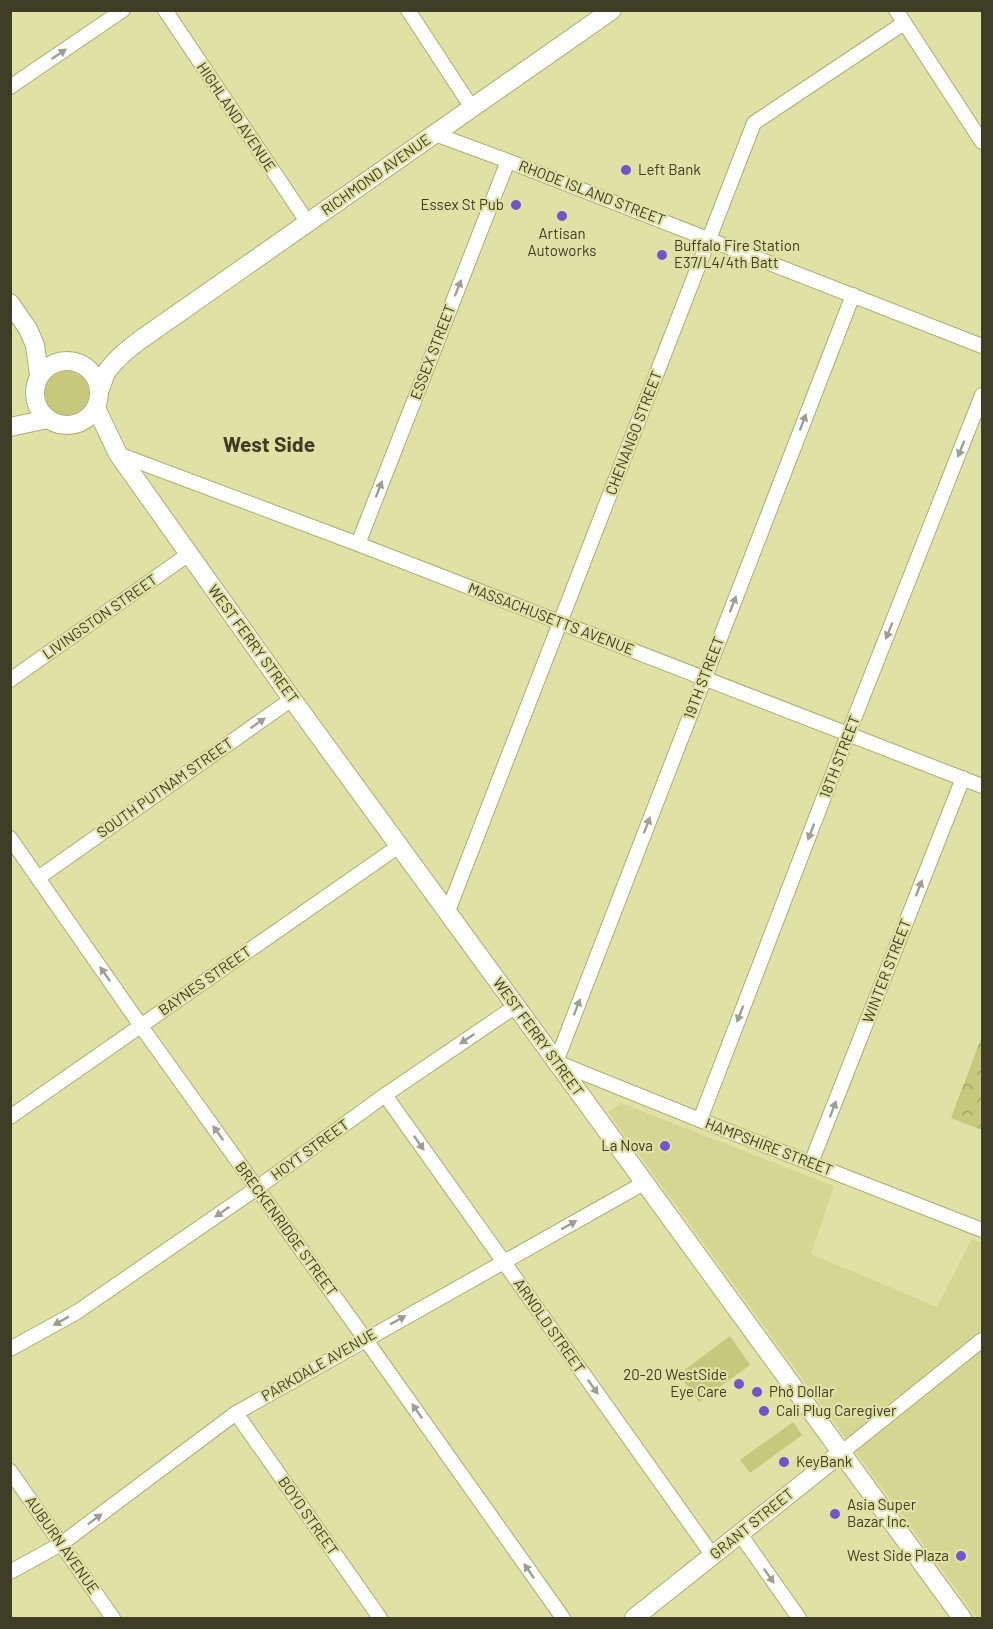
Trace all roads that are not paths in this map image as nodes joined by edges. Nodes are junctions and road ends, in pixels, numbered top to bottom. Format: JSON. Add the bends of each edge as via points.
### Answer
{"nodes":[{"id":1,"x":123,"y":10,"type":"edge"},
{"id":2,"x":165,"y":10,"type":"edge"},
{"id":3,"x":408,"y":10,"type":"edge"},
{"id":4,"x":612,"y":10,"type":"edge"},
{"id":5,"x":896,"y":10,"type":"edge"},
{"id":6,"x":904,"y":23,"type":"junction"},
{"id":7,"x":10,"y":87,"type":"edge"},
{"id":8,"x":472,"y":108,"type":"junction"},
{"id":9,"x":435,"y":134,"type":"junction"},
{"id":10,"x":982,"y":142,"type":"edge"},
{"id":11,"x":508,"y":161,"type":"junction"},
{"id":12,"x":308,"y":223,"type":"junction"},
{"id":13,"x":709,"y":239,"type":"junction"},
{"id":14,"x":853,"y":295,"type":"junction"},
{"id":15,"x":10,"y":303,"type":"edge"},
{"id":16,"x":28,"y":329,"type":"junction"},
{"id":17,"x":140,"y":340,"type":"junction"},
{"id":18,"x":982,"y":346,"type":"edge"},
{"id":19,"x":72,"y":362,"type":"junction"},
{"id":20,"x":39,"y":375,"type":"junction"},
{"id":21,"x":34,"y":395,"type":"junction"},
{"id":22,"x":982,"y":395,"type":"edge"},
{"id":23,"x":98,"y":400,"type":"junction"},
{"id":24,"x":48,"y":419,"type":"junction"},
{"id":25,"x":10,"y":420,"type":"edge"},
{"id":26,"x":70,"y":425,"type":"junction"},
{"id":27,"x":10,"y":427,"type":"edge"},
{"id":28,"x":118,"y":454,"type":"junction"},
{"id":29,"x":358,"y":544,"type":"junction"},
{"id":30,"x":189,"y":554,"type":"junction"},
{"id":31,"x":561,"y":622,"type":"junction"},
{"id":32,"x":704,"y":678,"type":"junction"},
{"id":33,"x":10,"y":680,"type":"edge"},
{"id":34,"x":292,"y":699,"type":"junction"},
{"id":35,"x":849,"y":734,"type":"junction"},
{"id":36,"x":963,"y":778,"type":"junction"},
{"id":37,"x":982,"y":786,"type":"edge"},
{"id":38,"x":10,"y":838,"type":"edge"},
{"id":39,"x":399,"y":846,"type":"junction"},
{"id":40,"x":16,"y":857,"type":"edge"},
{"id":41,"x":38,"y":878,"type":"junction"},
{"id":42,"x":448,"y":911,"type":"junction"},
{"id":43,"x":516,"y":1006,"type":"junction"},
{"id":44,"x":141,"y":1026,"type":"junction"},
{"id":45,"x":556,"y":1062,"type":"junction"},
{"id":46,"x":385,"y":1095,"type":"junction"},
{"id":47,"x":10,"y":1117,"type":"edge"},
{"id":48,"x":700,"y":1120,"type":"junction"},
{"id":49,"x":812,"y":1163,"type":"junction"},
{"id":50,"x":644,"y":1184,"type":"junction"},
{"id":51,"x":257,"y":1188,"type":"junction"},
{"id":52,"x":982,"y":1230,"type":"edge"},
{"id":53,"x":503,"y":1262,"type":"junction"},
{"id":54,"x":365,"y":1339,"type":"junction"},
{"id":55,"x":982,"y":1340,"type":"edge"},
{"id":56,"x":10,"y":1349,"type":"edge"},
{"id":57,"x":236,"y":1413,"type":"junction"},
{"id":58,"x":841,"y":1453,"type":"junction"},
{"id":59,"x":10,"y":1471,"type":"edge"},
{"id":60,"x":740,"y":1534,"type":"junction"},
{"id":61,"x":62,"y":1544,"type":"junction"},
{"id":62,"x":713,"y":1556,"type":"junction"},
{"id":63,"x":10,"y":1572,"type":"edge"},
{"id":64,"x":113,"y":1618,"type":"edge"},
{"id":65,"x":380,"y":1618,"type":"edge"},
{"id":66,"x":563,"y":1618,"type":"edge"},
{"id":67,"x":634,"y":1618,"type":"edge"},
{"id":68,"x":799,"y":1618,"type":"edge"},
{"id":69,"x":962,"y":1618,"type":"edge"}],
"edges":[{"from":7,"to":1,"type":"street","one_way":true},
{"from":2,"to":12,"type":"street","name":"HIGHLAND AVENUE"},
{"from":3,"to":8,"type":"street"},
{"from":4,"to":8,"type":"street","name":"RICHMOND AVENUE"},
{"from":5,"to":6,"type":"street"},
{"from":6,"to":10,"type":"street"},
{"from":6,"to":13,"type":"street","name":"CHENANGO STREET","via":[[754,123]]},
{"from":8,"to":9,"type":"street","name":"RICHMOND AVENUE"},
{"from":9,"to":11,"type":"street","name":"RHODE ISLAND STREET"},
{"from":9,"to":12,"type":"street","name":"RICHMOND AVENUE"},
{"from":11,"to":13,"type":"street","name":"RHODE ISLAND STREET"},
{"from":29,"to":11,"type":"street","name":"ESSEX STREET","one_way":true},
{"from":12,"to":17,"type":"street","name":"RICHMOND AVENUE"},
{"from":13,"to":14,"type":"street","name":"RHODE ISLAND STREET"},
{"from":13,"to":31,"type":"street","name":"CHENANGO STREET"},
{"from":14,"to":18,"type":"street","name":"RHODE ISLAND STREET"},
{"from":32,"to":14,"type":"street","name":"19TH STREET","one_way":true},
{"from":15,"to":16,"type":"street"},
{"from":16,"to":19,"type":"street"},
{"from":16,"to":20,"type":"street"},
{"from":17,"to":19,"type":"street","name":"RICHMOND AVENUE","via":[[102,358]]},
{"from":17,"to":23,"type":"street","name":"RICHMOND AVENUE","via":[[110,367]]},
{"from":19,"to":20,"type":"street","via":[[51,364]]},
{"from":19,"to":23,"type":"street","via":[[95,376]]},
{"from":20,"to":21,"type":"street"},
{"from":21,"to":24,"type":"street","via":[[38,409]]},
{"from":21,"to":25,"type":"street"},
{"from":22,"to":35,"type":"street","name":"18TH STREET","one_way":true},
{"from":23,"to":26,"type":"street","via":[[91,415]]},
{"from":23,"to":28,"type":"street","name":"WEST FERRY STREET"},
{"from":24,"to":26,"type":"street"},
{"from":24,"to":27,"type":"street"},
{"from":26,"to":28,"type":"street","name":"WEST FERRY STREET","via":[[104,440]]},
{"from":28,"to":29,"type":"street","name":"MASSACHUSETTS AVENUE"},
{"from":28,"to":30,"type":"street","name":"WEST FERRY STREET"},
{"from":29,"to":31,"type":"street","name":"MASSACHUSETTS AVENUE"},
{"from":30,"to":33,"type":"street","name":"LIVINGSTON STREET"},
{"from":30,"to":34,"type":"street","name":"WEST FERRY STREET"},
{"from":31,"to":32,"type":"street","name":"MASSACHUSETTS AVENUE"},
{"from":31,"to":42,"type":"street","name":"CHENANGO STREET"},
{"from":32,"to":35,"type":"street","name":"MASSACHUSETTS AVENUE"},
{"from":45,"to":32,"type":"street","name":"19TH STREET","one_way":true},
{"from":34,"to":39,"type":"street","name":"WEST FERRY STREET"},
{"from":41,"to":34,"type":"street","name":"SOUTH PUTNAM STREET","one_way":true},
{"from":35,"to":36,"type":"street","name":"MASSACHUSETTS AVENUE"},
{"from":35,"to":48,"type":"street","name":"18TH STREET","one_way":true},
{"from":36,"to":37,"type":"street","name":"MASSACHUSETTS AVENUE"},
{"from":49,"to":36,"type":"street","name":"WINTER STREET","one_way":true},
{"from":38,"to":40,"type":"street","name":"BRECKENRIDGE STREET"},
{"from":39,"to":42,"type":"street","name":"WEST FERRY STREET"},
{"from":39,"to":44,"type":"street","name":"BAYNES STREET"},
{"from":40,"to":41,"type":"street","name":"BRECKENRIDGE STREET"},
{"from":44,"to":41,"type":"street","name":"BRECKENRIDGE STREET","one_way":true},
{"from":42,"to":43,"type":"street","name":"WEST FERRY STREET"},
{"from":43,"to":45,"type":"street","name":"WEST FERRY STREET"},
{"from":43,"to":46,"type":"street","name":"HOYT STREET","one_way":true},
{"from":44,"to":47,"type":"street","name":"BAYNES STREET"},
{"from":51,"to":44,"type":"street","name":"BRECKENRIDGE STREET","one_way":true},
{"from":45,"to":48,"type":"street","name":"HAMPSHIRE STREET"},
{"from":45,"to":50,"type":"street","name":"WEST FERRY STREET"},
{"from":46,"to":51,"type":"street","name":"HOYT STREET"},
{"from":46,"to":53,"type":"street","name":"ARNOLD STREET","one_way":true},
{"from":48,"to":49,"type":"street","name":"HAMPSHIRE STREET"},
{"from":49,"to":52,"type":"street","name":"HAMPSHIRE STREET"},
{"from":53,"to":50,"type":"street","name":"PARKDALE AVENUE","one_way":true},
{"from":50,"to":58,"type":"street","name":"WEST FERRY STREET"},
{"from":51,"to":54,"type":"street","name":"BRECKENRIDGE STREET"},
{"from":51,"to":56,"type":"street","name":"HOYT STREET","one_way":true,"via":[[77,1312]]},
{"from":54,"to":53,"type":"street","name":"PARKDALE AVENUE","one_way":true},
{"from":53,"to":62,"type":"street","name":"ARNOLD STREET","one_way":true},
{"from":54,"to":57,"type":"street","name":"PARKDALE AVENUE"},
{"from":66,"to":54,"type":"street","name":"BRECKENRIDGE STREET","one_way":true},
{"from":55,"to":58,"type":"street","name":"GRANT STREET"},
{"from":61,"to":57,"type":"street","name":"PARKDALE AVENUE","one_way":true},
{"from":57,"to":65,"type":"street","name":"BOYD STREET"},
{"from":58,"to":60,"type":"street","name":"GRANT STREET"},
{"from":58,"to":69,"type":"street","name":"WEST FERRY STREET"},
{"from":59,"to":61,"type":"street","name":"AUBURN AVENUE"},
{"from":60,"to":62,"type":"street","name":"GRANT STREET"},
{"from":60,"to":68,"type":"street","one_way":true},
{"from":61,"to":63,"type":"street","name":"PARKDALE AVENUE"},
{"from":61,"to":64,"type":"street","name":"AUBURN AVENUE"},
{"from":62,"to":67,"type":"street","name":"GRANT STREET"}]}
